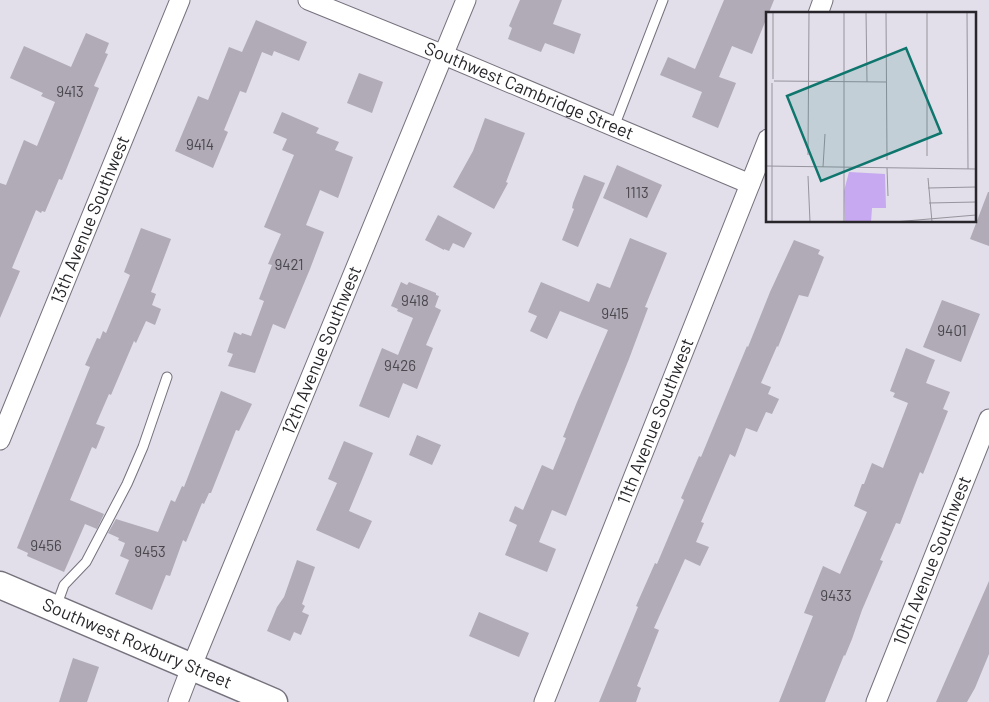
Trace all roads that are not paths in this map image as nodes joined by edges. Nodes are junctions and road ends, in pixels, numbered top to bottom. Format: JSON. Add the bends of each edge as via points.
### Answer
{"nodes":[{"id":1,"x":180,"y":0,"type":"edge"},
{"id":2,"x":308,"y":0,"type":"edge"},
{"id":3,"x":466,"y":0,"type":"edge"},
{"id":4,"x":663,"y":0,"type":"edge"},
{"id":5,"x":823,"y":0,"type":"edge"},
{"id":6,"x":819,"y":12,"type":"edge"},
{"id":7,"x":444,"y":55,"type":"junction"},
{"id":8,"x":614,"y":127,"type":"junction"},
{"id":9,"x":766,"y":144,"type":"edge"},
{"id":10,"x":750,"y":184,"type":"junction"},
{"id":11,"x":167,"y":377,"type":"dead end"},
{"id":12,"x":989,"y":420,"type":"edge"},
{"id":13,"x":0,"y":440,"type":"edge"},
{"id":14,"x":0,"y":585,"type":"edge"},
{"id":15,"x":55,"y":609,"type":"junction"},
{"id":16,"x":191,"y":668,"type":"junction"},
{"id":17,"x":178,"y":702,"type":"edge"},
{"id":18,"x":274,"y":702,"type":"edge"},
{"id":19,"x":544,"y":702,"type":"edge"},
{"id":20,"x":876,"y":702,"type":"edge"}],
"edges":[{"from":1,"to":13,"type":"street","name":"13th Avenue Southwest"},
{"from":2,"to":7,"type":"street","name":"Southwest Cambridge Street"},
{"from":3,"to":7,"type":"street","name":"12th Avenue Southwest"},
{"from":4,"to":8,"type":"lane"},
{"from":5,"to":6,"type":"street"},
{"from":7,"to":8,"type":"street","name":"Southwest Cambridge Street"},
{"from":7,"to":16,"type":"street","name":"12th Avenue Southwest"},
{"from":8,"to":10,"type":"street","name":"Southwest Cambridge Street"},
{"from":9,"to":10,"type":"street","name":"11th Avenue Southwest"},
{"from":10,"to":19,"type":"street","name":"11th Avenue Southwest"},
{"from":11,"to":15,"type":"lane","via":[[127,484],[86,562],[64,585]]},
{"from":12,"to":20,"type":"street","name":"10th Avenue Southwest"},
{"from":14,"to":15,"type":"main road","name":"Southwest Roxbury Street"},
{"from":15,"to":16,"type":"main road","name":"Southwest Roxbury Street"},
{"from":16,"to":17,"type":"street","name":"12th Avenue Southwest"},
{"from":16,"to":18,"type":"main road","name":"Southwest Roxbury Street"}]}
